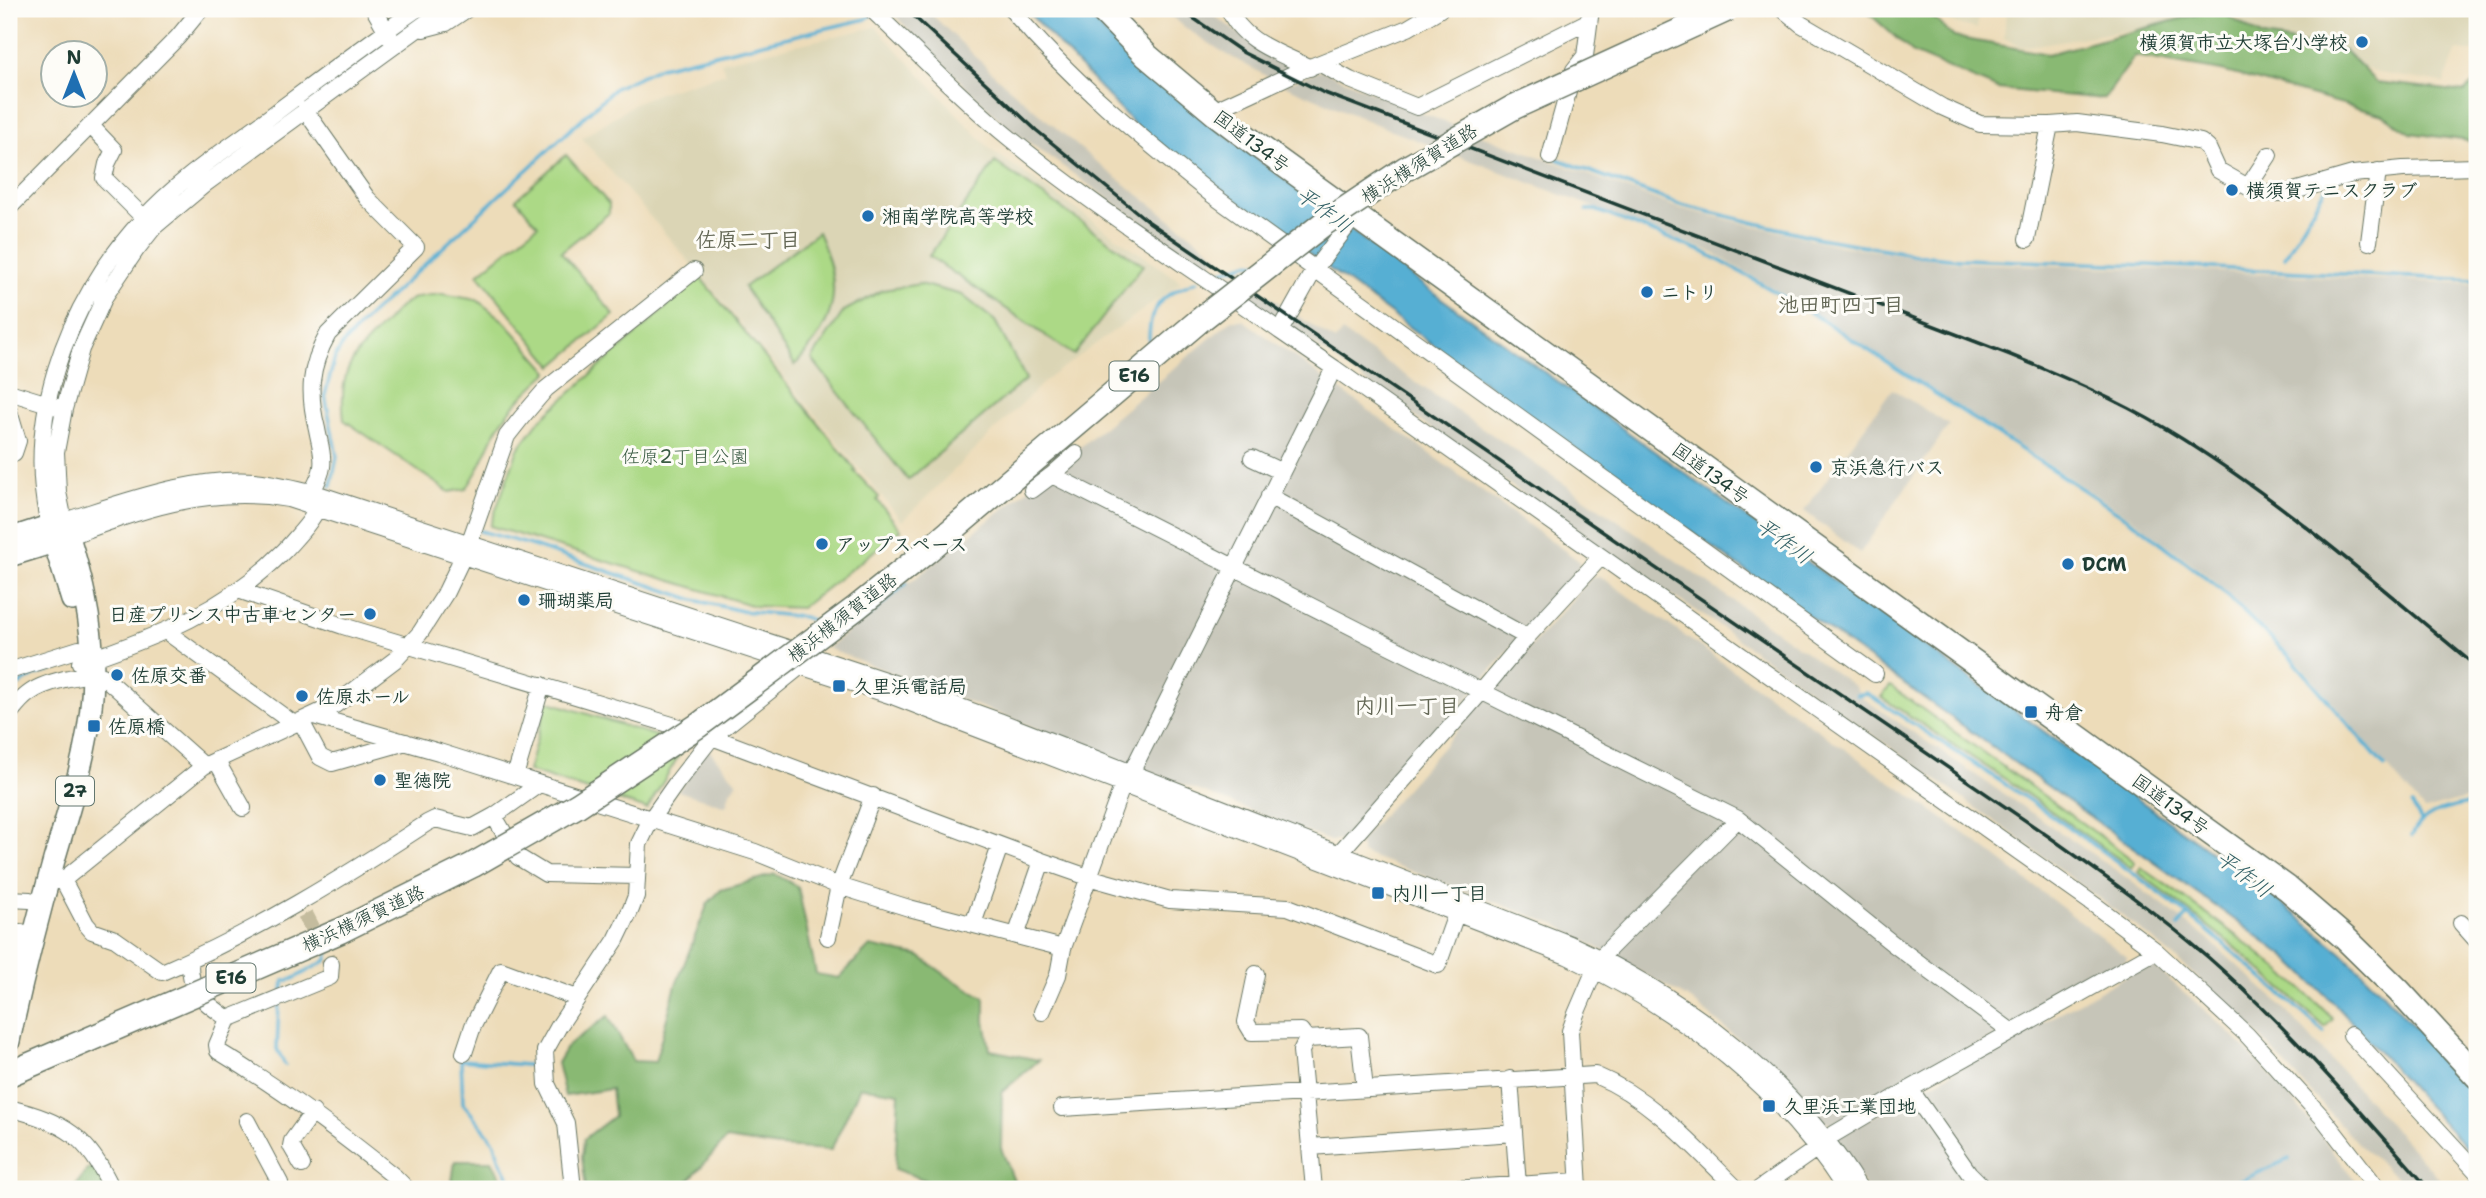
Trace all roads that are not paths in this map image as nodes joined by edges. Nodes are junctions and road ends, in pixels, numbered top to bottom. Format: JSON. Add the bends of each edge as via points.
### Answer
{"nodes":[{"id":1,"x":201,"y":9,"type":"edge"},
{"id":2,"x":374,"y":9,"type":"edge"},
{"id":3,"x":445,"y":9,"type":"edge"},
{"id":4,"x":467,"y":9,"type":"edge"},
{"id":5,"x":871,"y":9,"type":"edge"},
{"id":6,"x":1011,"y":9,"type":"edge"},
{"id":7,"x":1101,"y":9,"type":"edge"},
{"id":8,"x":1117,"y":9,"type":"edge"},
{"id":9,"x":1229,"y":9,"type":"edge"},
{"id":10,"x":1440,"y":9,"type":"edge"},
{"id":11,"x":1710,"y":9,"type":"edge"},
{"id":12,"x":1728,"y":9,"type":"edge"},
{"id":13,"x":1783,"y":9,"type":"edge"},
{"id":14,"x":415,"y":10,"type":"edge"},
{"id":15,"x":1590,"y":15,"type":"edge"},
{"id":16,"x":410,"y":33,"type":"junction"},
{"id":17,"x":390,"y":38,"type":"junction"},
{"id":18,"x":1315,"y":66,"type":"junction"},
{"id":19,"x":304,"y":110,"type":"junction"},
{"id":20,"x":1220,"y":110,"type":"junction"},
{"id":21,"x":2050,"y":125,"type":"junction"},
{"id":22,"x":91,"y":126,"type":"junction"},
{"id":23,"x":2269,"y":155,"type":"dead end"},
{"id":24,"x":1550,"y":157,"type":"dead end"},
{"id":25,"x":2477,"y":167,"type":"edge"},
{"id":26,"x":2378,"y":171,"type":"junction"},
{"id":27,"x":2248,"y":187,"type":"junction"},
{"id":28,"x":9,"y":208,"type":"edge"},
{"id":29,"x":1355,"y":215,"type":"junction"},
{"id":30,"x":144,"y":218,"type":"junction"},
{"id":31,"x":2027,"y":240,"type":"dead end"},
{"id":32,"x":2369,"y":242,"type":"dead end"},
{"id":33,"x":1317,"y":267,"type":"junction"},
{"id":34,"x":694,"y":271,"type":"dead end"},
{"id":35,"x":1280,"y":331,"type":"junction"},
{"id":36,"x":1334,"y":368,"type":"junction"},
{"id":37,"x":9,"y":392,"type":"edge"},
{"id":38,"x":56,"y":407,"type":"junction"},
{"id":39,"x":9,"y":411,"type":"edge"},
{"id":40,"x":1076,"y":454,"type":"dead end"},
{"id":41,"x":9,"y":455,"type":"edge"},
{"id":42,"x":1252,"y":458,"type":"dead end"},
{"id":43,"x":1282,"y":472,"type":"junction"},
{"id":44,"x":1052,"y":475,"type":"junction"},
{"id":45,"x":1032,"y":490,"type":"dead end"},
{"id":46,"x":1269,"y":496,"type":"junction"},
{"id":47,"x":318,"y":499,"type":"junction"},
{"id":48,"x":59,"y":532,"type":"junction"},
{"id":49,"x":9,"y":539,"type":"edge"},
{"id":50,"x":466,"y":549,"type":"junction"},
{"id":51,"x":9,"y":556,"type":"edge"},
{"id":52,"x":1600,"y":558,"type":"junction"},
{"id":53,"x":1234,"y":567,"type":"junction"},
{"id":54,"x":238,"y":590,"type":"junction"},
{"id":55,"x":167,"y":632,"type":"junction"},
{"id":56,"x":1527,"y":637,"type":"junction"},
{"id":57,"x":410,"y":644,"type":"junction"},
{"id":58,"x":805,"y":659,"type":"junction"},
{"id":59,"x":85,"y":664,"type":"junction"},
{"id":60,"x":10,"y":672,"type":"edge"},
{"id":61,"x":1875,"y":674,"type":"dead end"},
{"id":62,"x":542,"y":685,"type":"junction"},
{"id":63,"x":1482,"y":691,"type":"junction"},
{"id":64,"x":9,"y":714,"type":"edge"},
{"id":65,"x":303,"y":720,"type":"junction"},
{"id":66,"x":712,"y":737,"type":"junction"},
{"id":67,"x":406,"y":742,"type":"junction"},
{"id":68,"x":210,"y":763,"type":"junction"},
{"id":69,"x":515,"y":776,"type":"junction"},
{"id":70,"x":1127,"y":779,"type":"junction"},
{"id":71,"x":538,"y":785,"type":"junction"},
{"id":72,"x":873,"y":796,"type":"junction"},
{"id":73,"x":243,"y":808,"type":"dead end"},
{"id":74,"x":494,"y":816,"type":"junction"},
{"id":75,"x":651,"y":819,"type":"junction"},
{"id":76,"x":1738,"y":819,"type":"junction"},
{"id":77,"x":1000,"y":846,"type":"junction"},
{"id":78,"x":1335,"y":859,"type":"junction"},
{"id":79,"x":1042,"y":861,"type":"junction"},
{"id":80,"x":637,"y":876,"type":"junction"},
{"id":81,"x":1088,"y":877,"type":"junction"},
{"id":82,"x":55,"y":881,"type":"junction"},
{"id":83,"x":839,"y":886,"type":"junction"},
{"id":84,"x":9,"y":898,"type":"edge"},
{"id":85,"x":30,"y":900,"type":"junction"},
{"id":86,"x":1458,"y":907,"type":"junction"},
{"id":87,"x":2461,"y":923,"type":"dead end"},
{"id":88,"x":973,"y":924,"type":"junction"},
{"id":89,"x":1016,"y":936,"type":"junction"},
{"id":90,"x":828,"y":937,"type":"dead end"},
{"id":91,"x":2477,"y":940,"type":"edge"},
{"id":92,"x":1063,"y":948,"type":"junction"},
{"id":93,"x":2156,"y":951,"type":"junction"},
{"id":94,"x":190,"y":960,"type":"junction"},
{"id":95,"x":331,"y":964,"type":"dead end"},
{"id":96,"x":1598,"y":964,"type":"junction"},
{"id":97,"x":9,"y":969,"type":"edge"},
{"id":98,"x":1256,"y":974,"type":"dead end"},
{"id":99,"x":577,"y":998,"type":"junction"},
{"id":100,"x":1042,"y":1012,"type":"dead end"},
{"id":101,"x":228,"y":1019,"type":"junction"},
{"id":102,"x":2012,"y":1032,"type":"junction"},
{"id":103,"x":2351,"y":1035,"type":"dead end"},
{"id":104,"x":1307,"y":1039,"type":"junction"},
{"id":105,"x":9,"y":1041,"type":"edge"},
{"id":106,"x":464,"y":1052,"type":"dead end"},
{"id":107,"x":2477,"y":1055,"type":"edge"},
{"id":108,"x":9,"y":1068,"type":"edge"},
{"id":109,"x":9,"y":1074,"type":"edge"},
{"id":110,"x":1571,"y":1075,"type":"junction"},
{"id":111,"x":2477,"y":1076,"type":"edge"},
{"id":112,"x":1510,"y":1079,"type":"junction"},
{"id":113,"x":1365,"y":1089,"type":"junction"},
{"id":114,"x":1910,"y":1089,"type":"junction"},
{"id":115,"x":1305,"y":1093,"type":"junction"},
{"id":116,"x":9,"y":1108,"type":"edge"},
{"id":117,"x":1062,"y":1108,"type":"dead end"},
{"id":118,"x":313,"y":1112,"type":"junction"},
{"id":119,"x":247,"y":1121,"type":"dead end"},
{"id":120,"x":1514,"y":1133,"type":"junction"},
{"id":121,"x":1820,"y":1144,"type":"junction"},
{"id":122,"x":1310,"y":1147,"type":"junction"},
{"id":123,"x":302,"y":1165,"type":"dead end"},
{"id":124,"x":2477,"y":1172,"type":"edge"},
{"id":125,"x":1518,"y":1185,"type":"junction"},
{"id":126,"x":1578,"y":1185,"type":"edge"},
{"id":127,"x":1488,"y":1188,"type":"edge"},
{"id":128,"x":112,"y":1189,"type":"edge"},
{"id":129,"x":277,"y":1189,"type":"edge"},
{"id":130,"x":407,"y":1189,"type":"edge"},
{"id":131,"x":573,"y":1189,"type":"edge"},
{"id":132,"x":1314,"y":1189,"type":"edge"},
{"id":133,"x":1453,"y":1189,"type":"edge"},
{"id":134,"x":1737,"y":1189,"type":"edge"},
{"id":135,"x":1759,"y":1189,"type":"edge"},
{"id":136,"x":1845,"y":1189,"type":"edge"},
{"id":137,"x":1860,"y":1189,"type":"edge"},
{"id":138,"x":1984,"y":1189,"type":"edge"},
{"id":139,"x":2378,"y":1189,"type":"edge"}],
"edges":[{"from":1,"to":22,"type":"street"},
{"from":2,"to":17,"type":"street"},
{"from":3,"to":16,"type":"street"},
{"from":4,"to":16,"type":"street","via":[[446,23]]},
{"from":5,"to":35,"type":"street","via":[[1014,141]]},
{"from":6,"to":33,"type":"street","via":[[1114,115],[1211,194]]},
{"from":7,"to":20,"type":"highway","name":"国道134号","via":[[1146,56]]},
{"from":8,"to":20,"type":"highway","name":"国道134号"},
{"from":9,"to":18,"type":"street","via":[[1251,39]]},
{"from":10,"to":18,"type":"street"},
{"from":11,"to":108,"type":"highway","name":"横浜横須賀道路","number":"E16","bridge":true,"via":[[1495,109],[1335,206],[1245,273],[849,604],[732,692],[575,799],[387,902]]},
{"from":12,"to":109,"type":"highway","name":"横浜横須賀道路","number":"E16","bridge":true,"via":[[1514,107],[1405,169],[1323,223],[856,608],[699,725],[578,805],[473,866],[340,930]]},
{"from":13,"to":21,"type":"street","via":[[1942,107],[1980,124]]},
{"from":14,"to":17,"type":"street"},
{"from":15,"to":18,"type":"street","via":[[1417,107]]},
{"from":15,"to":24,"type":"street","via":[[1585,56],[1574,70]]},
{"from":16,"to":17,"type":"street"},
{"from":17,"to":19,"type":"street"},
{"from":17,"to":30,"type":"street","via":[[196,171]]},
{"from":18,"to":20,"type":"street"},
{"from":19,"to":38,"type":"street","via":[[155,226],[104,296]]},
{"from":19,"to":47,"type":"street","via":[[367,198],[416,247],[328,334],[321,348],[313,372],[311,404],[322,455]]},
{"from":20,"to":29,"type":"highway","name":"国道134号"},
{"from":21,"to":27,"type":"street","via":[[2077,123],[2201,142],[2218,170]]},
{"from":21,"to":31,"type":"street"},
{"from":22,"to":28,"type":"street"},
{"from":22,"to":30,"type":"street","via":[[114,150],[104,178]]},
{"from":23,"to":27,"type":"street"},
{"from":25,"to":26,"type":"street"},
{"from":26,"to":27,"type":"street","via":[[2287,193]]},
{"from":26,"to":32,"type":"street"},
{"from":29,"to":33,"type":"street"},
{"from":29,"to":107,"type":"highway","name":"国道134号","via":[[2295,879],[2356,930]]},
{"from":29,"to":111,"type":"highway","name":"国道134号","via":[[2287,888],[2399,990]]},
{"from":30,"to":38,"type":"street","via":[[91,290],[65,343],[53,379]]},
{"from":33,"to":35,"type":"street"},
{"from":33,"to":61,"type":"street"},
{"from":34,"to":50,"type":"street","via":[[546,389],[522,417],[507,436]]},
{"from":35,"to":36,"type":"street"},
{"from":36,"to":43,"type":"street"},
{"from":36,"to":52,"type":"street"},
{"from":37,"to":38,"type":"street"},
{"from":38,"to":48,"type":"street","via":[[40,457],[44,499]]},
{"from":39,"to":41,"type":"street","via":[[18,441]]},
{"from":40,"to":44,"type":"street"},
{"from":42,"to":43,"type":"street"},
{"from":43,"to":46,"type":"street"},
{"from":44,"to":45,"type":"street"},
{"from":44,"to":53,"type":"street"},
{"from":46,"to":53,"type":"street"},
{"from":46,"to":56,"type":"street"},
{"from":47,"to":48,"type":"street","via":[[226,494],[183,500]]},
{"from":47,"to":50,"type":"street"},
{"from":47,"to":54,"type":"street","via":[[314,518]]},
{"from":48,"to":49,"type":"main road"},
{"from":48,"to":51,"type":"main road"},
{"from":48,"to":59,"type":"main road","number":"27","via":[[88,610]]},
{"from":50,"to":57,"type":"street","via":[[445,593]]},
{"from":50,"to":58,"type":"street"},
{"from":52,"to":56,"type":"street"},
{"from":52,"to":93,"type":"street"},
{"from":53,"to":63,"type":"street"},
{"from":53,"to":70,"type":"street"},
{"from":54,"to":55,"type":"street"},
{"from":54,"to":57,"type":"street"},
{"from":55,"to":59,"type":"street"},
{"from":55,"to":65,"type":"street"},
{"from":56,"to":63,"type":"street"},
{"from":57,"to":62,"type":"street"},
{"from":57,"to":65,"type":"street","via":[[357,690]]},
{"from":58,"to":66,"type":"street"},
{"from":58,"to":70,"type":"street","via":[[999,721]]},
{"from":59,"to":60,"type":"street"},
{"from":59,"to":64,"type":"street","via":[[29,692]]},
{"from":59,"to":68,"type":"street"},
{"from":59,"to":82,"type":"main road","number":"27","via":[[92,709]]},
{"from":59,"to":85,"type":"main road","number":"27","via":[[71,760]]},
{"from":62,"to":66,"type":"street"},
{"from":62,"to":69,"type":"street"},
{"from":63,"to":76,"type":"street"},
{"from":63,"to":78,"type":"street"},
{"from":65,"to":67,"type":"street"},
{"from":65,"to":67,"type":"street","via":[[320,757],[332,763]]},
{"from":65,"to":68,"type":"street"},
{"from":66,"to":72,"type":"street"},
{"from":66,"to":75,"type":"street"},
{"from":67,"to":69,"type":"street"},
{"from":68,"to":73,"type":"street"},
{"from":68,"to":82,"type":"street"},
{"from":69,"to":71,"type":"street"},
{"from":70,"to":78,"type":"street"},
{"from":70,"to":81,"type":"street"},
{"from":71,"to":74,"type":"street"},
{"from":71,"to":75,"type":"street"},
{"from":72,"to":77,"type":"street"},
{"from":72,"to":83,"type":"street"},
{"from":74,"to":80,"type":"street","via":[[518,857],[546,874]]},
{"from":74,"to":94,"type":"street","via":[[472,828],[435,819],[301,909]]},
{"from":75,"to":80,"type":"street","via":[[639,844]]},
{"from":75,"to":83,"type":"street","via":[[755,852]]},
{"from":76,"to":96,"type":"street"},
{"from":76,"to":102,"type":"street"},
{"from":77,"to":79,"type":"street"},
{"from":77,"to":88,"type":"street"},
{"from":78,"to":86,"type":"street"},
{"from":79,"to":81,"type":"street"},
{"from":79,"to":89,"type":"street"},
{"from":80,"to":99,"type":"street","via":[[636,896],[621,930]]},
{"from":81,"to":86,"type":"street","via":[[1170,900],[1288,907],[1438,965]]},
{"from":81,"to":92,"type":"street"},
{"from":82,"to":94,"type":"street","via":[[92,931],[114,939],[162,972]]},
{"from":82,"to":105,"type":"main road","number":"27","via":[[22,979]]},
{"from":83,"to":88,"type":"street"},
{"from":83,"to":90,"type":"street"},
{"from":84,"to":85,"type":"street"},
{"from":85,"to":97,"type":"main road","number":"27"},
{"from":86,"to":96,"type":"street"},
{"from":87,"to":91,"type":"street"},
{"from":88,"to":89,"type":"street"},
{"from":89,"to":92,"type":"street"},
{"from":92,"to":100,"type":"street","via":[[1058,975]]},
{"from":93,"to":102,"type":"street"},
{"from":93,"to":139,"type":"street","via":[[2276,1065]]},
{"from":94,"to":101,"type":"street","via":[[189,978],[201,998]]},
{"from":95,"to":101,"type":"street","via":[[330,977]]},
{"from":96,"to":110,"type":"street","via":[[1570,1031]]},
{"from":96,"to":121,"type":"street","via":[[1661,992],[1725,1038],[1779,1087]]},
{"from":98,"to":104,"type":"street","via":[[1246,1022],[1252,1032],[1301,1031]]},
{"from":99,"to":106,"type":"street","via":[[501,970]]},
{"from":99,"to":131,"type":"street","via":[[545,1051],[547,1084],[566,1123]]},
{"from":101,"to":118,"type":"street","via":[[218,1051]]},
{"from":102,"to":114,"type":"street"},
{"from":103,"to":124,"type":"street"},
{"from":104,"to":113,"type":"street","via":[[1359,1036]]},
{"from":104,"to":115,"type":"street","via":[[1301,1051]]},
{"from":110,"to":112,"type":"street"},
{"from":110,"to":126,"type":"street"},
{"from":110,"to":134,"type":"street","via":[[1595,1075],[1653,1108]]},
{"from":112,"to":113,"type":"street"},
{"from":112,"to":120,"type":"street"},
{"from":113,"to":115,"type":"street"},
{"from":114,"to":121,"type":"street"},
{"from":114,"to":138,"type":"street"},
{"from":115,"to":117,"type":"street"},
{"from":115,"to":122,"type":"street"},
{"from":116,"to":128,"type":"street","via":[[37,1115],[82,1140],[99,1161]]},
{"from":118,"to":123,"type":"street","via":[[292,1141]]},
{"from":118,"to":130,"type":"street"},
{"from":119,"to":129,"type":"street","via":[[280,1183]]},
{"from":120,"to":122,"type":"street"},
{"from":120,"to":125,"type":"street"},
{"from":121,"to":135,"type":"street"},
{"from":121,"to":136,"type":"street"},
{"from":121,"to":137,"type":"street"},
{"from":122,"to":132,"type":"street"},
{"from":125,"to":126,"type":"street"},
{"from":125,"to":127,"type":"street"},
{"from":127,"to":133,"type":"street"}]}
